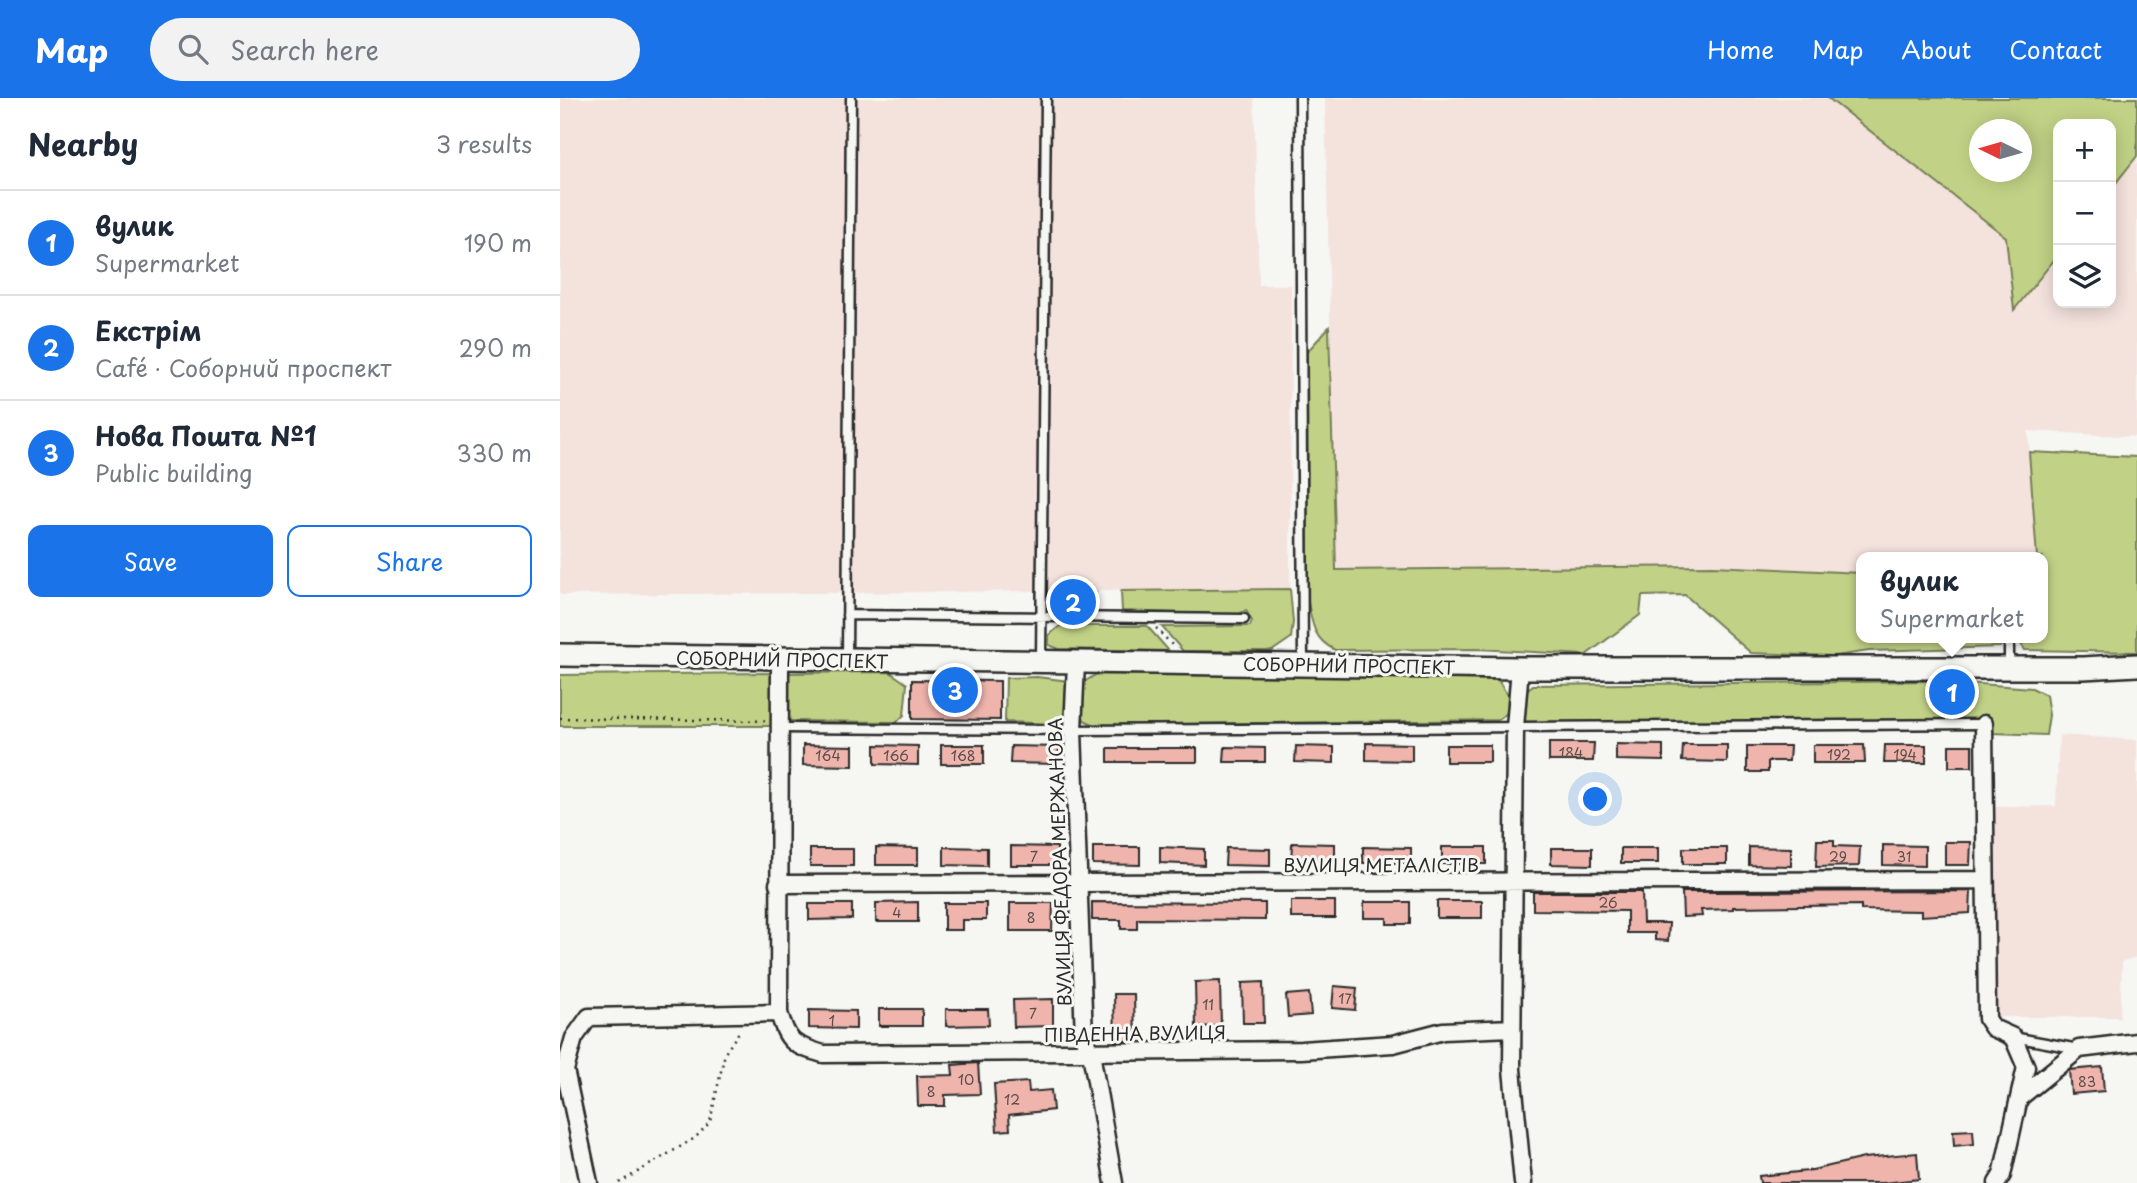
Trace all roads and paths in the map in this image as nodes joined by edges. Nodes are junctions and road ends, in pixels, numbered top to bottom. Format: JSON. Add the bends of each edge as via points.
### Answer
{"nodes":[{"id":1,"x":851,"y":98,"type":"edge"},
{"id":2,"x":1046,"y":98,"type":"edge"},
{"id":3,"x":1300,"y":98,"type":"edge"},
{"id":4,"x":847,"y":615,"type":"junction"},
{"id":5,"x":1041,"y":617,"type":"junction"},
{"id":6,"x":1147,"y":618,"type":"junction"},
{"id":7,"x":1244,"y":619,"type":"dead end"},
{"id":8,"x":2010,"y":643,"type":"edge"},
{"id":9,"x":560,"y":655,"type":"edge"},
{"id":10,"x":780,"y":659,"type":"junction"},
{"id":11,"x":847,"y":660,"type":"junction"},
{"id":12,"x":1041,"y":663,"type":"junction"},
{"id":13,"x":1076,"y":663,"type":"junction"},
{"id":14,"x":1190,"y":664,"type":"junction"},
{"id":15,"x":1303,"y":664,"type":"junction"},
{"id":16,"x":2137,"y":665,"type":"edge"},
{"id":17,"x":1520,"y":668,"type":"junction"},
{"id":18,"x":2010,"y":668,"type":"junction"},
{"id":19,"x":560,"y":718,"type":"edge"},
{"id":20,"x":779,"y":724,"type":"junction"},
{"id":21,"x":1984,"y":724,"type":"joint"},
{"id":22,"x":1516,"y":727,"type":"junction"},
{"id":23,"x":1073,"y":730,"type":"junction"},
{"id":24,"x":1984,"y":880,"type":"junction"},
{"id":25,"x":778,"y":884,"type":"junction"},
{"id":26,"x":1077,"y":884,"type":"junction"},
{"id":27,"x":1516,"y":884,"type":"junction"},
{"id":28,"x":752,"y":1013,"type":"junction"},
{"id":29,"x":779,"y":1013,"type":"junction"},
{"id":30,"x":1512,"y":1028,"type":"junction"},
{"id":31,"x":2013,"y":1037,"type":"junction"},
{"id":32,"x":2137,"y":1042,"type":"edge"},
{"id":33,"x":2079,"y":1049,"type":"junction"},
{"id":34,"x":1091,"y":1052,"type":"junction"},
{"id":35,"x":2019,"y":1098,"type":"junction"},
{"id":36,"x":589,"y":1183,"type":"edge"},
{"id":37,"x":619,"y":1183,"type":"edge"},
{"id":38,"x":1114,"y":1183,"type":"edge"},
{"id":39,"x":1522,"y":1183,"type":"edge"},
{"id":40,"x":1997,"y":1183,"type":"edge"}],
"edges":[{"from":1,"to":4,"type":"lane"},
{"from":2,"to":5,"type":"lane"},
{"from":3,"to":15,"type":"lane"},
{"from":4,"to":5,"type":"lane"},
{"from":4,"to":11,"type":"lane"},
{"from":5,"to":6,"type":"lane"},
{"from":5,"to":12,"type":"lane"},
{"from":6,"to":7,"type":"lane"},
{"from":6,"to":14,"type":"path"},
{"from":8,"to":18,"type":"lane"},
{"from":9,"to":10,"type":"main road","name":"СОБОРНИЙ ПРОСПЕКТ"},
{"from":10,"to":11,"type":"main road","name":"СОБОРНИЙ ПРОСПЕКТ"},
{"from":10,"to":20,"type":"street"},
{"from":11,"to":12,"type":"main road","name":"СОБОРНИЙ ПРОСПЕКТ"},
{"from":12,"to":13,"type":"main road","name":"СОБОРНИЙ ПРОСПЕКТ"},
{"from":13,"to":14,"type":"main road","name":"СОБОРНИЙ ПРОСПЕКТ"},
{"from":13,"to":23,"type":"street","name":"ВУЛИЦЯ ФЕДОРА МЕРЖАНОВА"},
{"from":14,"to":15,"type":"main road","name":"СОБОРНИЙ ПРОСПЕКТ"},
{"from":15,"to":17,"type":"main road","name":"СОБОРНИЙ ПРОСПЕКТ"},
{"from":16,"to":18,"type":"main road","name":"СОБОРНИЙ ПРОСПЕКТ"},
{"from":17,"to":18,"type":"main road","name":"СОБОРНИЙ ПРОСПЕКТ"},
{"from":17,"to":22,"type":"street"},
{"from":19,"to":20,"type":"path"},
{"from":20,"to":23,"type":"lane"},
{"from":20,"to":25,"type":"street"},
{"from":21,"to":22,"type":"lane"},
{"from":21,"to":24,"type":"street"},
{"from":22,"to":23,"type":"lane"},
{"from":22,"to":27,"type":"street"},
{"from":23,"to":26,"type":"street","name":"ВУЛИЦЯ ФЕДОРА МЕРЖАНОВА"},
{"from":24,"to":27,"type":"street","name":"ВУЛИЦЯ МЕТАЛІСТІВ"},
{"from":24,"to":31,"type":"street","via":[[1987,1019],[1993,1028]]},
{"from":25,"to":26,"type":"street","name":"ВУЛИЦЯ МЕТАЛІСТІВ"},
{"from":25,"to":29,"type":"street"},
{"from":26,"to":27,"type":"street","name":"ВУЛИЦЯ МЕТАЛІСТІВ"},
{"from":26,"to":34,"type":"street","name":"ВУЛИЦЯ ФЕДОРА МЕРЖАНОВА","via":[[1084,1038]]},
{"from":27,"to":30,"type":"street"},
{"from":28,"to":29,"type":"street"},
{"from":28,"to":36,"type":"street","via":[[589,1017],[574,1038],[565,1070]]},
{"from":28,"to":37,"type":"path","via":[[725,1053],[710,1122],[695,1138]]},
{"from":29,"to":34,"type":"street","name":"ПІВДЕННА ВУЛИЦЯ","via":[[786,1037],[800,1048],[823,1054]]},
{"from":30,"to":34,"type":"street","name":"ПІВДЕННА ВУЛИЦЯ","via":[[1443,1031],[1393,1044]]},
{"from":30,"to":39,"type":"street","via":[[1511,1069]]},
{"from":31,"to":33,"type":"lane"},
{"from":31,"to":35,"type":"street","via":[[2026,1067]]},
{"from":32,"to":33,"type":"street"},
{"from":33,"to":35,"type":"street"},
{"from":34,"to":38,"type":"street","name":"ВУЛИЦЯ ФЕДОРА МЕРЖАНОВА"},
{"from":35,"to":40,"type":"street"}]}
